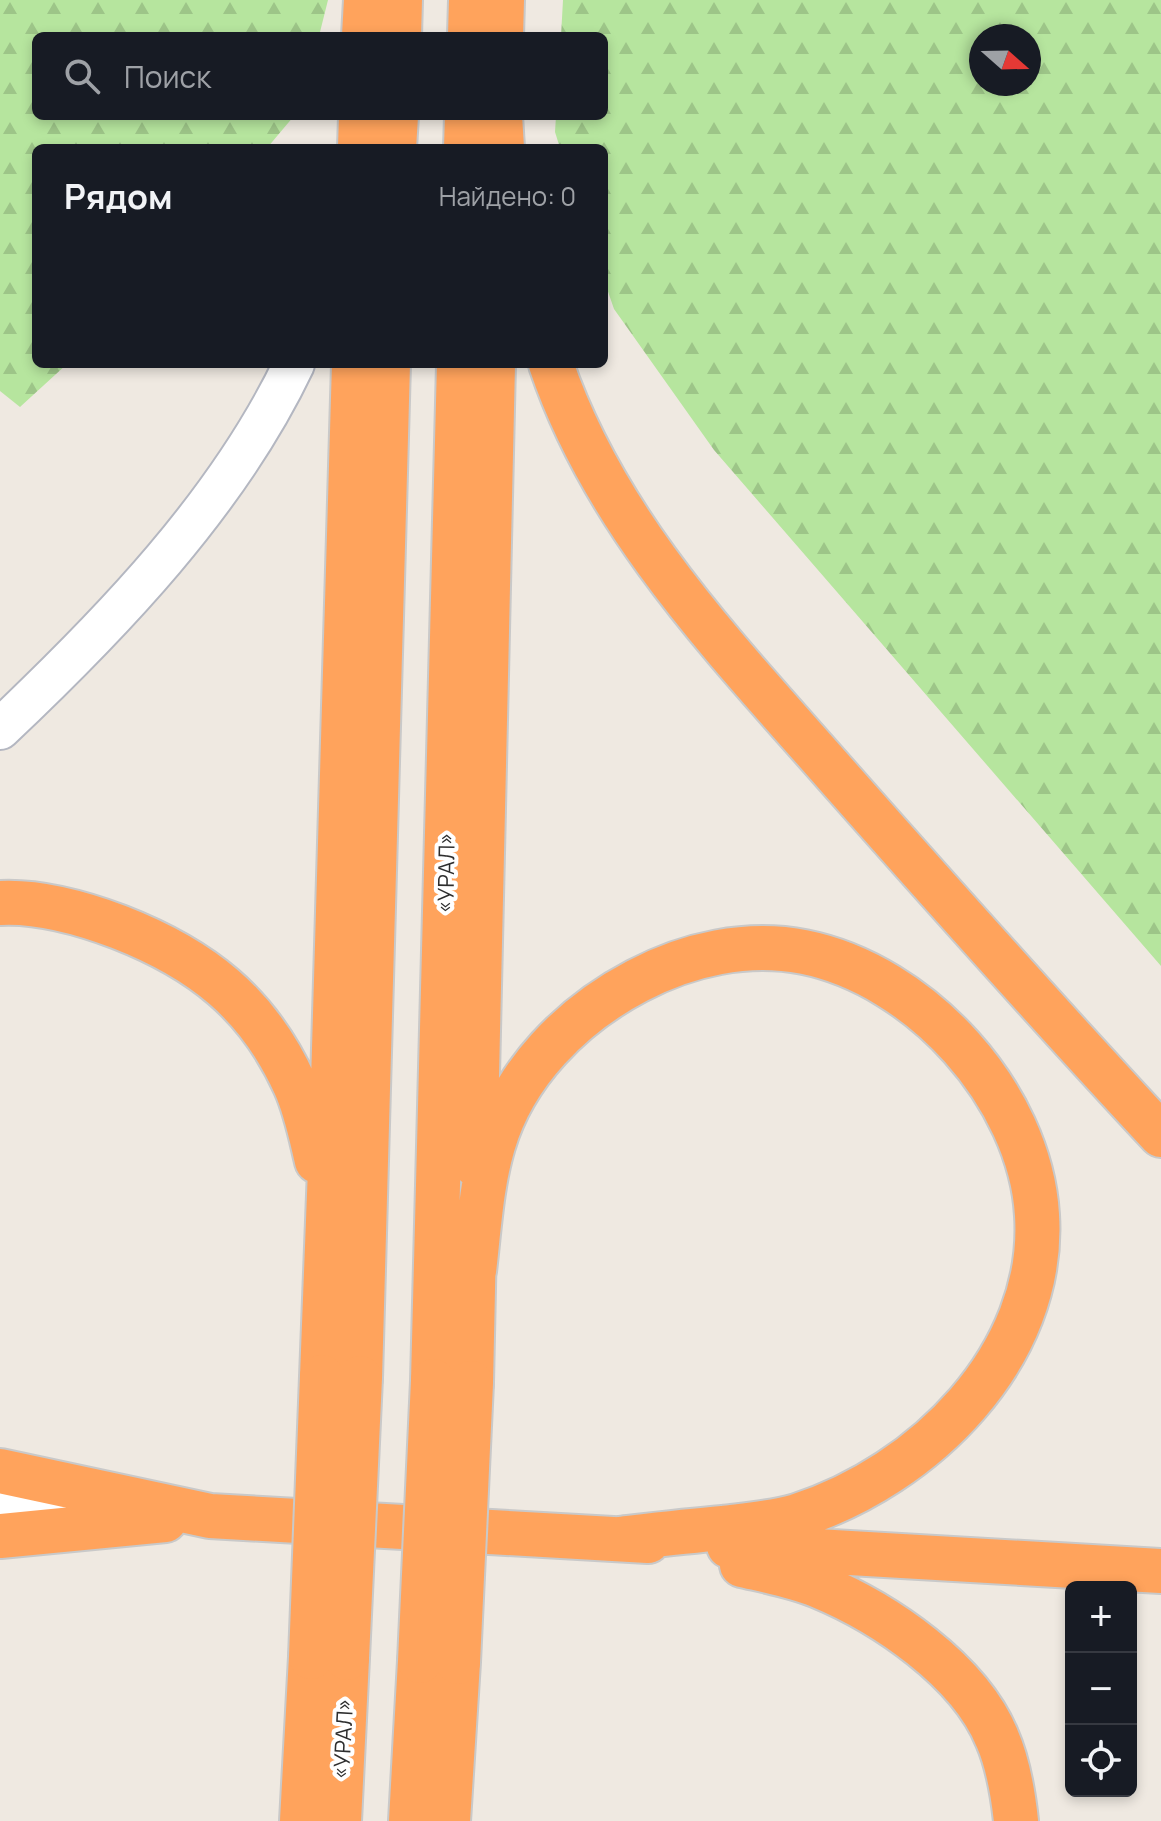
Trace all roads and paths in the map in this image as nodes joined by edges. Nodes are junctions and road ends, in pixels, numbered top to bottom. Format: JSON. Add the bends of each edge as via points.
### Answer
{"nodes":[{"id":1,"x":366,"y":0,"type":"edge"},
{"id":2,"x":400,"y":0,"type":"edge"},
{"id":3,"x":471,"y":0,"type":"edge"},
{"id":4,"x":502,"y":0,"type":"edge"},
{"id":5,"x":364,"y":32,"type":"edge"},
{"id":6,"x":399,"y":32,"type":"edge"},
{"id":7,"x":470,"y":32,"type":"edge"},
{"id":8,"x":501,"y":32,"type":"edge"},
{"id":9,"x":391,"y":120,"type":"edge"},
{"id":10,"x":467,"y":120,"type":"edge"},
{"id":11,"x":500,"y":120,"type":"edge"},
{"id":12,"x":367,"y":140,"type":"edge"},
{"id":13,"x":466,"y":144,"type":"edge"},
{"id":14,"x":500,"y":144,"type":"edge"},
{"id":15,"x":292,"y":368,"type":"edge"},
{"id":16,"x":354,"y":368,"type":"edge"},
{"id":17,"x":388,"y":368,"type":"edge"},
{"id":18,"x":459,"y":368,"type":"edge"},
{"id":19,"x":493,"y":368,"type":"edge"},
{"id":20,"x":553,"y":368,"type":"edge"},
{"id":21,"x":0,"y":729,"type":"edge"},
{"id":22,"x":0,"y":903,"type":"edge"},
{"id":23,"x":1161,"y":1135,"type":"edge"},
{"id":24,"x":326,"y":1260,"type":"junction"},
{"id":25,"x":474,"y":1271,"type":"junction"},
{"id":26,"x":341,"y":1378,"type":"junction"},
{"id":27,"x":452,"y":1382,"type":"junction"},
{"id":28,"x":0,"y":1471,"type":"edge"},
{"id":29,"x":0,"y":1503,"type":"edge"},
{"id":30,"x":210,"y":1516,"type":"junction"},
{"id":31,"x":0,"y":1536,"type":"edge"},
{"id":32,"x":619,"y":1539,"type":"junction"},
{"id":33,"x":1161,"y":1571,"type":"edge"},
{"id":34,"x":329,"y":1657,"type":"junction"},
{"id":35,"x":305,"y":1777,"type":"junction"},
{"id":36,"x":440,"y":1819,"type":"edge"},
{"id":37,"x":296,"y":1821,"type":"edge"},
{"id":38,"x":302,"y":1821,"type":"edge"},
{"id":39,"x":339,"y":1821,"type":"edge"},
{"id":40,"x":1016,"y":1821,"type":"edge"}],
"edges":[{"from":1,"to":5,"type":"highway"},
{"from":2,"to":6,"type":"highway"},
{"from":3,"to":7,"type":"highway"},
{"from":4,"to":8,"type":"highway"},
{"from":9,"to":12,"type":"highway"},
{"from":10,"to":13,"type":"highway"},
{"from":11,"to":14,"type":"highway"},
{"from":15,"to":21,"type":"street","via":[[242,458],[194,521],[129,597]]},
{"from":16,"to":24,"type":"highway"},
{"from":17,"to":26,"type":"highway"},
{"from":18,"to":27,"type":"highway","name":"«УРАЛ»"},
{"from":19,"to":25,"type":"highway"},
{"from":20,"to":23,"type":"highway","via":[[611,496],[692,609]]},
{"from":22,"to":24,"type":"highway","via":[[57,909],[150,939],[193,962],[248,1011],[276,1049],[307,1118],[317,1161]]},
{"from":24,"to":26,"type":"highway"},
{"from":25,"to":27,"type":"highway"},
{"from":25,"to":32,"type":"highway","via":[[494,1142],[535,1064],[588,1011],[657,970],[689,959],[732,949],[770,948],[845,963],[913,1002],[971,1059],[997,1094],[1028,1170],[1037,1214],[1036,1253],[1015,1329],[969,1404],[890,1470],[795,1517]]},
{"from":26,"to":34,"type":"highway","bridge":true},
{"from":27,"to":36,"type":"highway","bridge":true,"via":[[439,1661]]},
{"from":28,"to":30,"type":"highway"},
{"from":29,"to":30,"type":"street"},
{"from":30,"to":31,"type":"highway"},
{"from":30,"to":32,"type":"highway"},
{"from":32,"to":33,"type":"highway"},
{"from":32,"to":40,"type":"highway","via":[[816,1585],[890,1624],[957,1679],[983,1711],[1009,1776]]},
{"from":34,"to":35,"type":"highway"},
{"from":34,"to":39,"type":"highway","name":"«УРАЛ»"},
{"from":35,"to":37,"type":"highway"},
{"from":35,"to":38,"type":"highway"}]}
